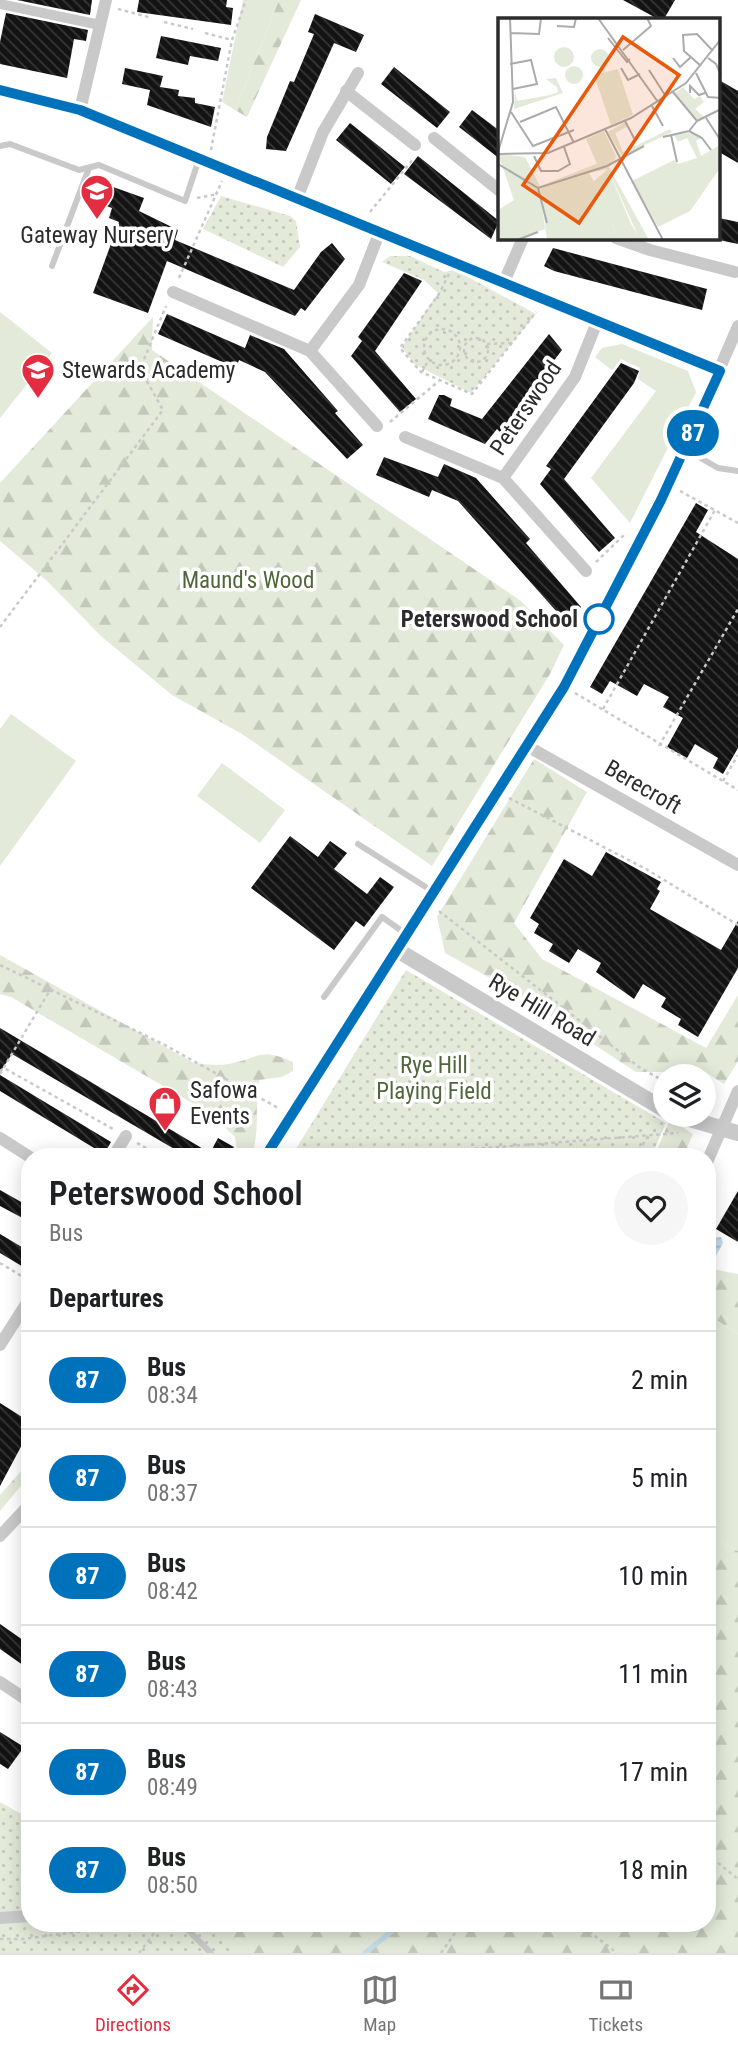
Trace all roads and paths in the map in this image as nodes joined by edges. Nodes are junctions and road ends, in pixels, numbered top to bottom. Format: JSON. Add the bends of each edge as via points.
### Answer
{"nodes":[{"id":1,"x":246,"y":0,"type":"edge"},
{"id":2,"x":106,"y":3,"type":"edge"},
{"id":3,"x":0,"y":4,"type":"edge"},
{"id":4,"x":152,"y":18,"type":"dead end"},
{"id":5,"x":164,"y":22,"type":"dead end"},
{"id":6,"x":100,"y":25,"type":"junction"},
{"id":7,"x":192,"y":29,"type":"dead end"},
{"id":8,"x":205,"y":33,"type":"dead end"},
{"id":9,"x":232,"y":40,"type":"junction"},
{"id":10,"x":358,"y":73,"type":"dead end"},
{"id":11,"x":0,"y":90,"type":"edge"},
{"id":12,"x":346,"y":91,"type":"junction"},
{"id":13,"x":80,"y":110,"type":"junction"},
{"id":14,"x":434,"y":138,"type":"dead end"},
{"id":15,"x":0,"y":146,"type":"edge"},
{"id":16,"x":415,"y":150,"type":"joint"},
{"id":17,"x":204,"y":160,"type":"junction"},
{"id":18,"x":89,"y":168,"type":"junction"},
{"id":19,"x":225,"y":168,"type":"junction"},
{"id":20,"x":498,"y":189,"type":"edge"},
{"id":21,"x":218,"y":194,"type":"junction"},
{"id":22,"x":298,"y":196,"type":"junction"},
{"id":23,"x":185,"y":201,"type":"junction"},
{"id":24,"x":361,"y":223,"type":"junction"},
{"id":25,"x":380,"y":231,"type":"junction"},
{"id":26,"x":522,"y":240,"type":"edge"},
{"id":27,"x":622,"y":240,"type":"edge"},
{"id":28,"x":456,"y":262,"type":"junction"},
{"id":29,"x":52,"y":266,"type":"dead end"},
{"id":30,"x":736,"y":272,"type":"dead end"},
{"id":31,"x":504,"y":282,"type":"junction"},
{"id":32,"x":173,"y":292,"type":"junction"},
{"id":33,"x":546,"y":300,"type":"junction"},
{"id":34,"x":597,"y":322,"type":"junction"},
{"id":35,"x":738,"y":326,"type":"edge"},
{"id":36,"x":512,"y":342,"type":"junction"},
{"id":37,"x":487,"y":344,"type":"junction"},
{"id":38,"x":462,"y":349,"type":"junction"},
{"id":39,"x":310,"y":351,"type":"junction"},
{"id":40,"x":429,"y":359,"type":"junction"},
{"id":41,"x":720,"y":371,"type":"junction"},
{"id":42,"x":421,"y":373,"type":"junction"},
{"id":43,"x":440,"y":380,"type":"junction"},
{"id":44,"x":379,"y":427,"type":"joint"},
{"id":45,"x":405,"y":437,"type":"dead end"},
{"id":46,"x":685,"y":449,"type":"junction"},
{"id":47,"x":738,"y":471,"type":"edge"},
{"id":48,"x":503,"y":478,"type":"junction"},
{"id":49,"x":668,"y":484,"type":"junction"},
{"id":50,"x":715,"y":510,"type":"junction"},
{"id":51,"x":738,"y":523,"type":"edge"},
{"id":52,"x":586,"y":571,"type":"dead end"},
{"id":53,"x":738,"y":609,"type":"edge"},
{"id":54,"x":0,"y":627,"type":"edge"},
{"id":55,"x":564,"y":687,"type":"junction"},
{"id":56,"x":603,"y":709,"type":"junction"},
{"id":57,"x":527,"y":746,"type":"junction"},
{"id":58,"x":659,"y":746,"type":"junction"},
{"id":59,"x":738,"y":755,"type":"edge"},
{"id":60,"x":723,"y":781,"type":"junction"},
{"id":61,"x":738,"y":790,"type":"edge"},
{"id":62,"x":497,"y":792,"type":"junction"},
{"id":63,"x":358,"y":844,"type":"dead end"},
{"id":64,"x":738,"y":865,"type":"edge"},
{"id":65,"x":432,"y":891,"type":"junction"},
{"id":66,"x":432,"y":906,"type":"dead end"},
{"id":67,"x":738,"y":925,"type":"edge"},
{"id":68,"x":406,"y":934,"type":"junction"},
{"id":69,"x":397,"y":950,"type":"junction"},
{"id":70,"x":0,"y":965,"type":"edge"},
{"id":71,"x":51,"y":990,"type":"junction"},
{"id":72,"x":324,"y":997,"type":"dead end"},
{"id":73,"x":1,"y":1071,"type":"edge"},
{"id":74,"x":653,"y":1075,"type":"edge"},
{"id":75,"x":738,"y":1091,"type":"edge"},
{"id":76,"x":653,"y":1103,"type":"edge"},
{"id":77,"x":292,"y":1115,"type":"junction"},
{"id":78,"x":731,"y":1131,"type":"edge"},
{"id":79,"x":686,"y":1132,"type":"dead end"},
{"id":80,"x":126,"y":1136,"type":"junction"},
{"id":81,"x":649,"y":1136,"type":"junction"},
{"id":82,"x":0,"y":1138,"type":"edge"},
{"id":83,"x":119,"y":1148,"type":"edge"},
{"id":84,"x":147,"y":1148,"type":"edge"},
{"id":85,"x":271,"y":1148,"type":"edge"},
{"id":86,"x":490,"y":1148,"type":"edge"},
{"id":87,"x":642,"y":1148,"type":"edge"},
{"id":88,"x":716,"y":1150,"type":"edge"},
{"id":89,"x":21,"y":1151,"type":"edge"},
{"id":90,"x":0,"y":1263,"type":"edge"},
{"id":91,"x":21,"y":1276,"type":"edge"},
{"id":92,"x":21,"y":1312,"type":"edge"},
{"id":93,"x":0,"y":1345,"type":"edge"},
{"id":94,"x":21,"y":1514,"type":"edge"},
{"id":95,"x":0,"y":1536,"type":"edge"},
{"id":96,"x":0,"y":1682,"type":"edge"},
{"id":97,"x":21,"y":1696,"type":"edge"},
{"id":98,"x":716,"y":1861,"type":"edge"},
{"id":99,"x":738,"y":1879,"type":"edge"},
{"id":100,"x":21,"y":1917,"type":"edge"},
{"id":101,"x":0,"y":1918,"type":"edge"},
{"id":102,"x":77,"y":1932,"type":"edge"},
{"id":103,"x":155,"y":1932,"type":"edge"},
{"id":104,"x":190,"y":1932,"type":"edge"},
{"id":105,"x":456,"y":1932,"type":"edge"},
{"id":106,"x":590,"y":1932,"type":"edge"},
{"id":107,"x":0,"y":1939,"type":"edge"},
{"id":108,"x":139,"y":1953,"type":"edge"},
{"id":109,"x":211,"y":1953,"type":"edge"},
{"id":110,"x":441,"y":1953,"type":"edge"},
{"id":111,"x":617,"y":1953,"type":"edge"}],
"edges":[{"from":1,"to":9,"type":"path"},
{"from":2,"to":4,"type":"path"},
{"from":2,"to":6,"type":"street"},
{"from":3,"to":6,"type":"street"},
{"from":5,"to":7,"type":"path"},
{"from":6,"to":13,"type":"street"},
{"from":8,"to":9,"type":"path"},
{"from":9,"to":17,"type":"path"},
{"from":10,"to":12,"type":"street"},
{"from":11,"to":13,"type":"street"},
{"from":12,"to":16,"type":"street"},
{"from":12,"to":22,"type":"street","via":[[323,132]]},
{"from":13,"to":17,"type":"street"},
{"from":14,"to":20,"type":"street"},
{"from":15,"to":18,"type":"lane","via":[[10,144],[79,170]]},
{"from":16,"to":24,"type":"path"},
{"from":17,"to":19,"type":"street"},
{"from":17,"to":23,"type":"lane"},
{"from":18,"to":23,"type":"lane","via":[[99,165]]},
{"from":18,"to":29,"type":"lane"},
{"from":19,"to":21,"type":"path"},
{"from":19,"to":22,"type":"street"},
{"from":21,"to":23,"type":"path"},
{"from":21,"to":32,"type":"path"},
{"from":22,"to":24,"type":"street"},
{"from":24,"to":25,"type":"street"},
{"from":25,"to":28,"type":"street"},
{"from":25,"to":39,"type":"street","via":[[359,285]]},
{"from":26,"to":31,"type":"street"},
{"from":27,"to":30,"type":"street"},
{"from":28,"to":31,"type":"street"},
{"from":28,"to":42,"type":"path","via":[[400,348]]},
{"from":31,"to":33,"type":"street"},
{"from":32,"to":39,"type":"street"},
{"from":32,"to":54,"type":"path","via":[[140,369],[163,410]]},
{"from":33,"to":34,"type":"street"},
{"from":33,"to":36,"type":"path"},
{"from":34,"to":41,"type":"street"},
{"from":34,"to":48,"type":"street","name":"Peterswood","via":[[575,377]]},
{"from":35,"to":41,"type":"street"},
{"from":36,"to":37,"type":"path"},
{"from":36,"to":43,"type":"path","via":[[472,394]]},
{"from":37,"to":38,"type":"path","via":[[471,339]]},
{"from":37,"to":38,"type":"path","via":[[487,357],[476,363],[467,359]]},
{"from":38,"to":40,"type":"path","via":[[452,363],[438,365]]},
{"from":38,"to":40,"type":"path","via":[[455,333],[433,331],[425,340]]},
{"from":39,"to":44,"type":"street"},
{"from":40,"to":42,"type":"path"},
{"from":41,"to":46,"type":"street"},
{"from":42,"to":43,"type":"path"},
{"from":43,"to":44,"type":"path"},
{"from":45,"to":48,"type":"street","name":"Peterswood"},
{"from":46,"to":47,"type":"lane","via":[[718,468]]},
{"from":46,"to":49,"type":"street"},
{"from":48,"to":52,"type":"street","name":"Peterswood"},
{"from":49,"to":50,"type":"path"},
{"from":49,"to":55,"type":"street"},
{"from":50,"to":51,"type":"path"},
{"from":50,"to":56,"type":"path"},
{"from":53,"to":58,"type":"path"},
{"from":55,"to":56,"type":"path"},
{"from":55,"to":57,"type":"street"},
{"from":56,"to":58,"type":"path"},
{"from":57,"to":62,"type":"street"},
{"from":57,"to":64,"type":"street","name":"Berecroft"},
{"from":58,"to":60,"type":"path"},
{"from":59,"to":60,"type":"path"},
{"from":60,"to":61,"type":"path"},
{"from":62,"to":65,"type":"street"},
{"from":62,"to":67,"type":"path","via":[[646,869]]},
{"from":63,"to":65,"type":"lane"},
{"from":65,"to":68,"type":"street"},
{"from":66,"to":74,"type":"path"},
{"from":68,"to":69,"type":"street"},
{"from":68,"to":72,"type":"lane","via":[[382,916]]},
{"from":69,"to":76,"type":"street","name":"Rye Hill Road"},
{"from":69,"to":77,"type":"street"},
{"from":70,"to":71,"type":"path"},
{"from":71,"to":73,"type":"path"},
{"from":71,"to":77,"type":"path","via":[[163,1044]]},
{"from":73,"to":80,"type":"path"},
{"from":75,"to":78,"type":"street"},
{"from":77,"to":85,"type":"street"},
{"from":78,"to":88,"type":"street"},
{"from":79,"to":81,"type":"path"},
{"from":80,"to":83,"type":"street"},
{"from":80,"to":84,"type":"path"},
{"from":81,"to":86,"type":"path"},
{"from":81,"to":87,"type":"path"},
{"from":82,"to":89,"type":"street"},
{"from":90,"to":91,"type":"path"},
{"from":92,"to":93,"type":"street"},
{"from":94,"to":95,"type":"street"},
{"from":96,"to":97,"type":"street"},
{"from":98,"to":99,"type":"path"},
{"from":100,"to":101,"type":"street"},
{"from":102,"to":107,"type":"path"},
{"from":103,"to":108,"type":"path"},
{"from":104,"to":109,"type":"lane"},
{"from":105,"to":110,"type":"path"},
{"from":106,"to":111,"type":"path"}]}
